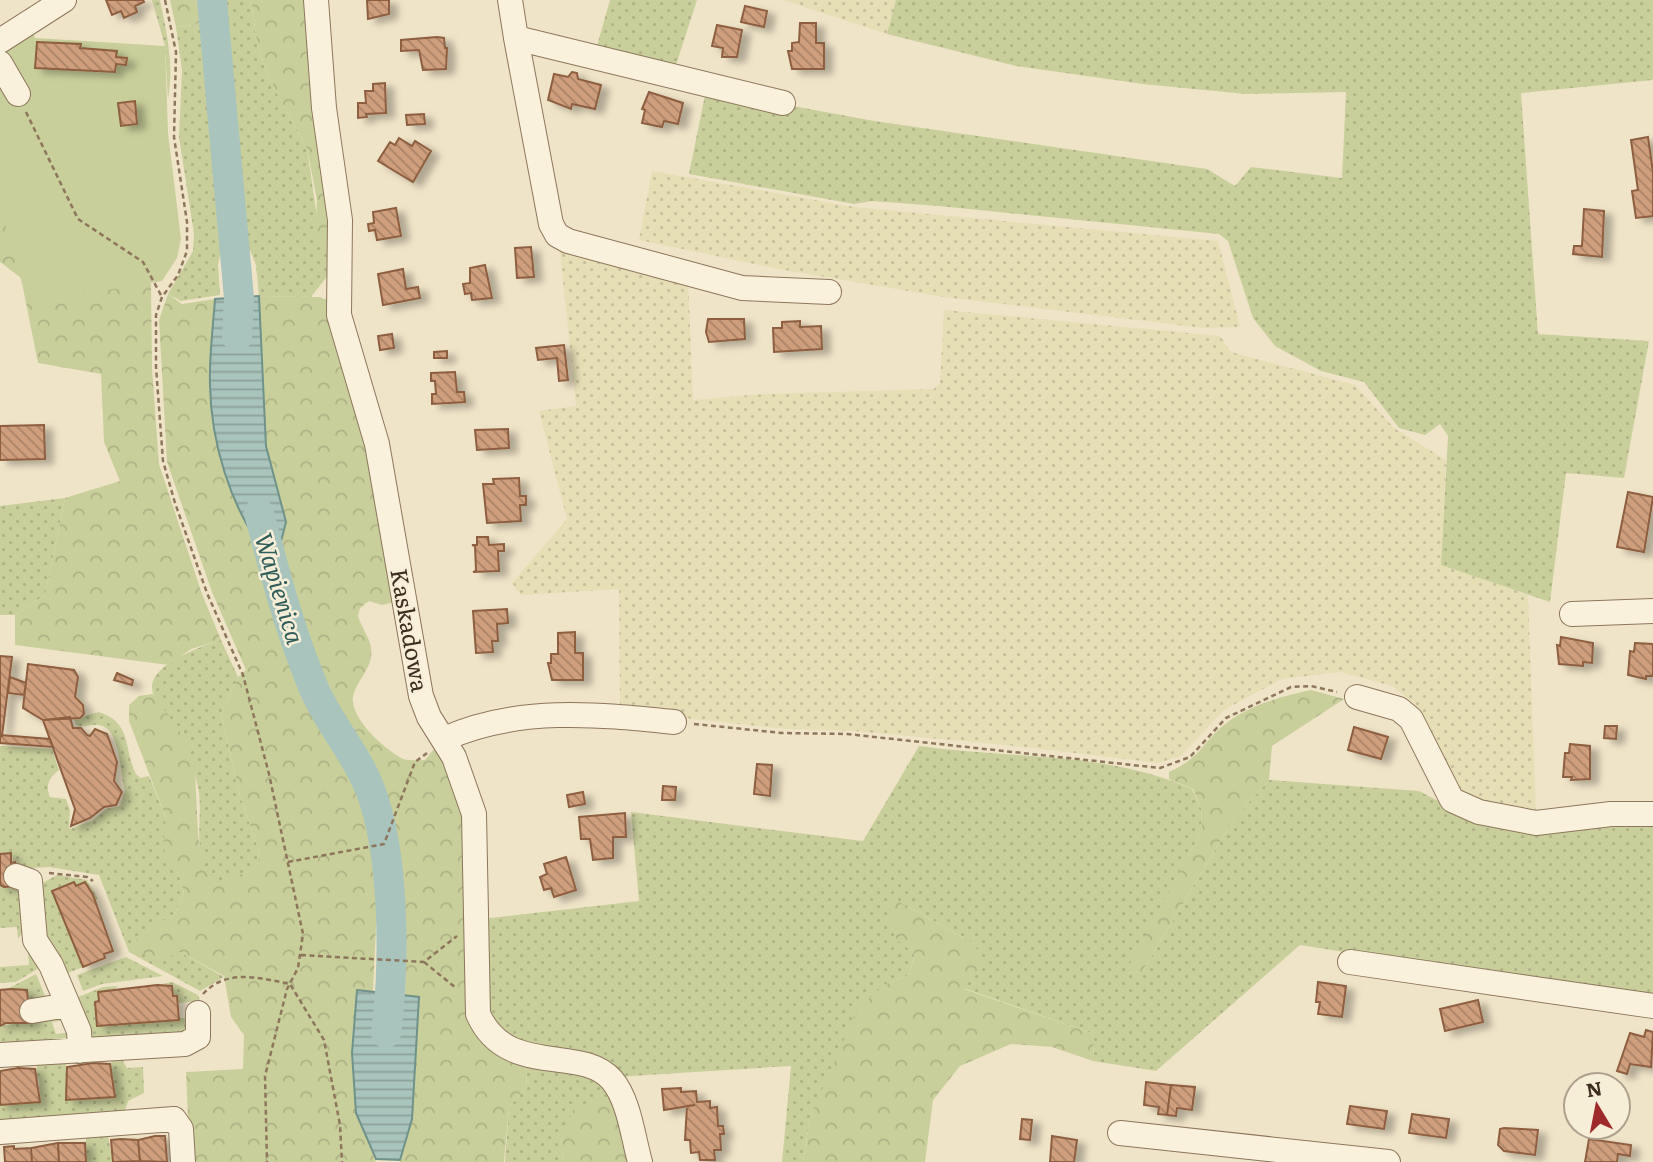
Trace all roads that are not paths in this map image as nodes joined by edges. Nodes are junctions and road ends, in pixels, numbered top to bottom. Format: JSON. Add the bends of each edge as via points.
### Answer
{"nodes":[{"id":1,"x":64,"y":0,"type":"edge"},
{"id":2,"x":316,"y":0,"type":"edge"},
{"id":3,"x":510,"y":0,"type":"edge"},
{"id":4,"x":516,"y":38,"type":"junction"},
{"id":5,"x":0,"y":41,"type":"edge"},
{"id":6,"x":0,"y":63,"type":"edge"},
{"id":7,"x":18,"y":94,"type":"road end"},
{"id":8,"x":783,"y":103,"type":"dead end"},
{"id":9,"x":829,"y":292,"type":"dead end"},
{"id":10,"x":1653,"y":611,"type":"edge"},
{"id":11,"x":1572,"y":614,"type":"dead end"},
{"id":12,"x":1357,"y":697,"type":"road end"},
{"id":13,"x":674,"y":722,"type":"road end"},
{"id":14,"x":444,"y":739,"type":"junction"},
{"id":15,"x":1653,"y":814,"type":"edge"},
{"id":16,"x":23,"y":878,"type":"road end"},
{"id":17,"x":1350,"y":962,"type":"dead end"},
{"id":18,"x":200,"y":1003,"type":"road end"},
{"id":19,"x":68,"y":1005,"type":"junction"},
{"id":20,"x":1653,"y":1006,"type":"edge"},
{"id":21,"x":32,"y":1011,"type":"dead end"},
{"id":22,"x":80,"y":1051,"type":"junction"},
{"id":23,"x":0,"y":1055,"type":"edge"},
{"id":24,"x":0,"y":1132,"type":"edge"},
{"id":25,"x":1121,"y":1133,"type":"dead end"},
{"id":26,"x":183,"y":1162,"type":"edge"},
{"id":27,"x":640,"y":1162,"type":"edge"},
{"id":28,"x":1388,"y":1162,"type":"edge"}],
"edges":[{"from":1,"to":5,"type":"street"},
{"from":2,"to":14,"type":"street","name":"Kaskadowa","via":[[324,108],[340,220],[341,327],[377,444],[421,696]]},
{"from":3,"to":4,"type":"street"},
{"from":4,"to":8,"type":"street"},
{"from":4,"to":9,"type":"street","via":[[551,224],[557,235],[742,288]]},
{"from":6,"to":7,"type":"street"},
{"from":10,"to":11,"type":"street"},
{"from":12,"to":15,"type":"street","via":[[1399,709],[1411,719],[1452,800],[1479,812],[1536,823]]},
{"from":13,"to":14,"type":"street","via":[[584,713],[508,721]]},
{"from":14,"to":27,"type":"street","name":"Kaskadowa","via":[[474,814],[477,1005],[488,1034],[512,1050],[594,1068],[613,1081]]},
{"from":16,"to":19,"type":"street","via":[[35,940]]},
{"from":17,"to":20,"type":"street"},
{"from":18,"to":22,"type":"street","via":[[200,1028],[193,1042]]},
{"from":19,"to":21,"type":"street"},
{"from":19,"to":22,"type":"street","via":[[79,1031]]},
{"from":22,"to":23,"type":"street"},
{"from":24,"to":26,"type":"street","via":[[166,1117],[181,1129]]},
{"from":25,"to":28,"type":"street"}]}
